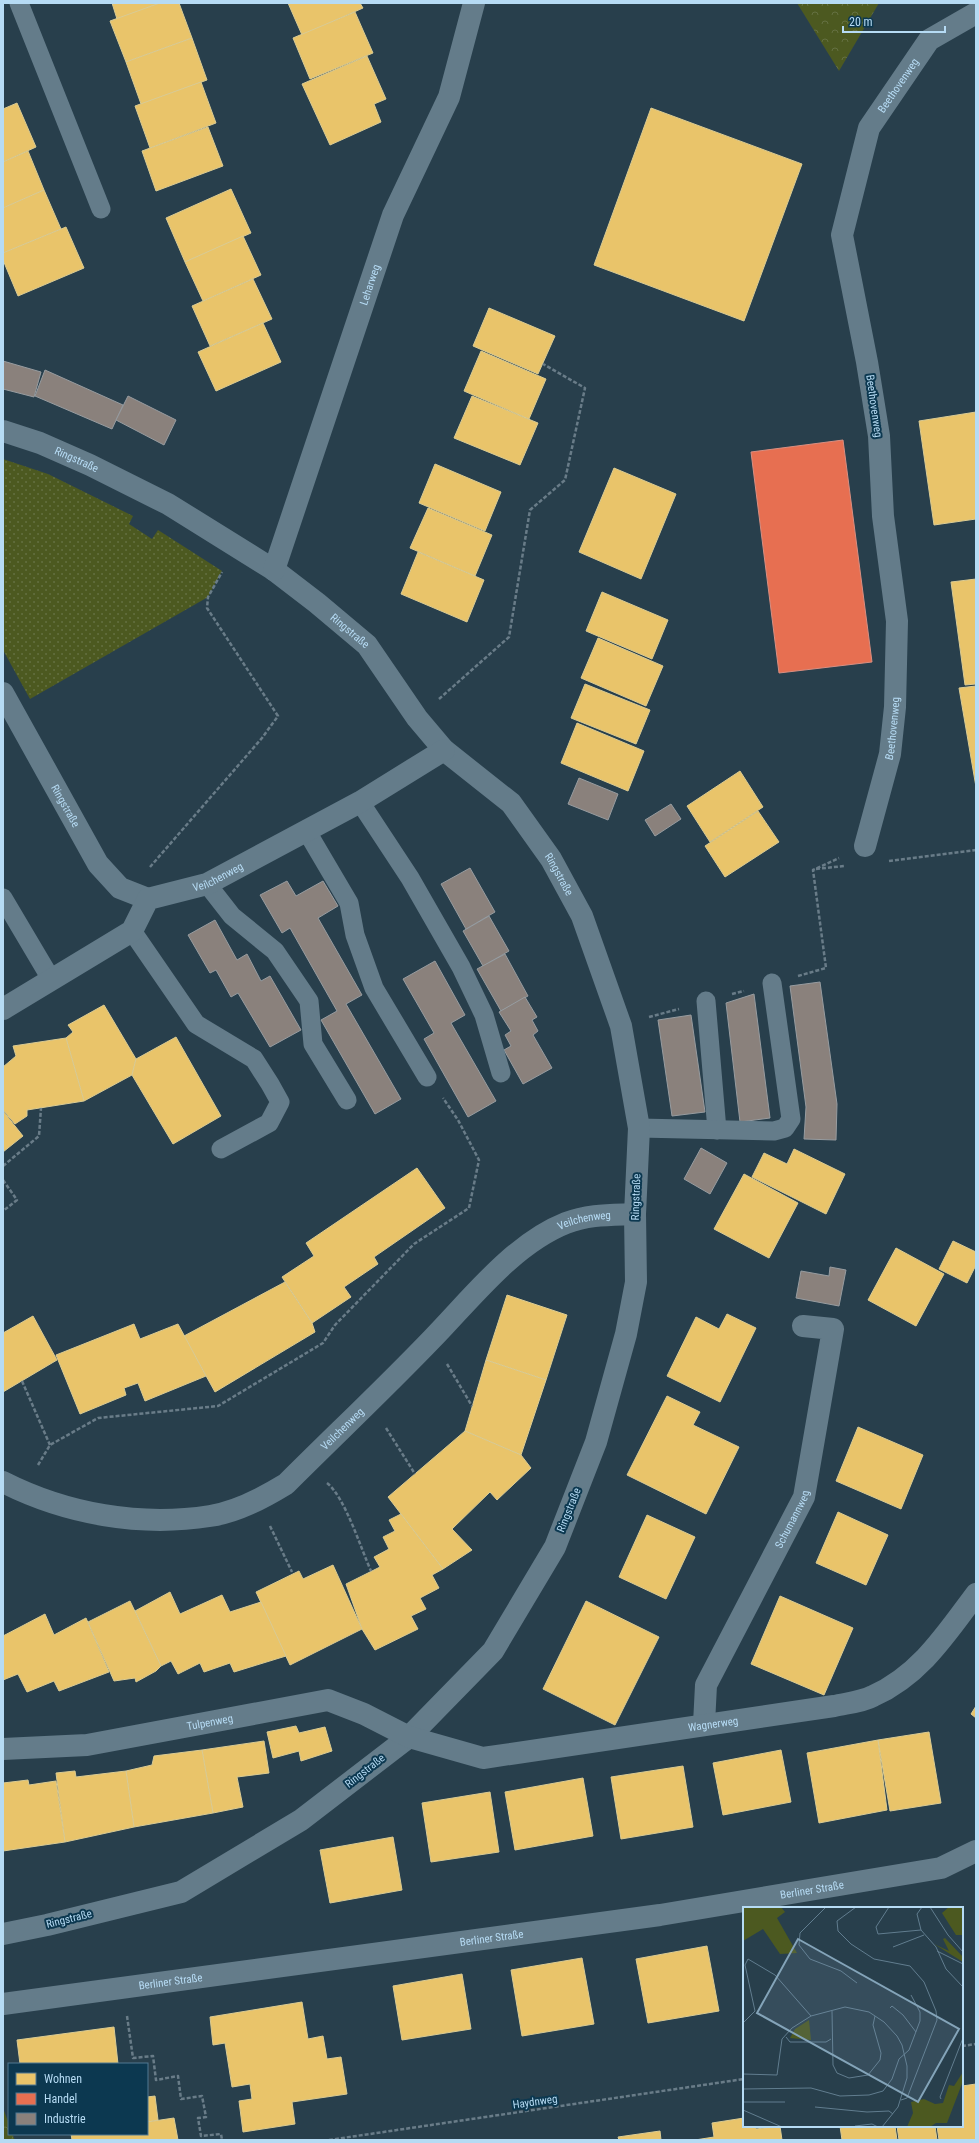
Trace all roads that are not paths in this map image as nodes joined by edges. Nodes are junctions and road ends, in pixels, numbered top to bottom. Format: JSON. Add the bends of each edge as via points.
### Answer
{"nodes":[{"id":1,"x":19,"y":3,"type":"edge"},
{"id":2,"x":474,"y":3,"type":"edge"},
{"id":3,"x":976,"y":13,"type":"edge"},
{"id":4,"x":101,"y":209,"type":"dead end"},
{"id":5,"x":3,"y":431,"type":"edge"},
{"id":6,"x":274,"y":570,"type":"junction"},
{"id":7,"x":3,"y":693,"type":"edge"},
{"id":8,"x":444,"y":750,"type":"junction"},
{"id":9,"x":360,"y":802,"type":"junction"},
{"id":10,"x":306,"y":830,"type":"junction"},
{"id":11,"x":865,"y":846,"type":"road end"},
{"id":12,"x":207,"y":884,"type":"junction"},
{"id":13,"x":3,"y":898,"type":"edge"},
{"id":14,"x":148,"y":899,"type":"junction"},
{"id":15,"x":132,"y":931,"type":"junction"},
{"id":16,"x":52,"y":980,"type":"junction"},
{"id":17,"x":772,"y":983,"type":"dead end"},
{"id":18,"x":706,"y":1001,"type":"dead end"},
{"id":19,"x":3,"y":1009,"type":"edge"},
{"id":20,"x":501,"y":1073,"type":"dead end"},
{"id":21,"x":427,"y":1077,"type":"road end"},
{"id":22,"x":348,"y":1100,"type":"dead end"},
{"id":23,"x":639,"y":1128,"type":"junction"},
{"id":24,"x":717,"y":1130,"type":"junction"},
{"id":25,"x":221,"y":1149,"type":"dead end"},
{"id":26,"x":635,"y":1214,"type":"junction"},
{"id":27,"x":803,"y":1326,"type":"dead end"},
{"id":28,"x":3,"y":1482,"type":"edge"},
{"id":29,"x":976,"y":1594,"type":"edge"},
{"id":30,"x":704,"y":1724,"type":"junction"},
{"id":31,"x":409,"y":1737,"type":"junction"},
{"id":32,"x":3,"y":1749,"type":"edge"},
{"id":33,"x":976,"y":1851,"type":"edge"},
{"id":34,"x":3,"y":1934,"type":"edge"},
{"id":35,"x":3,"y":2004,"type":"edge"}],
"edges":[{"from":1,"to":4,"type":"lane"},
{"from":2,"to":6,"type":"street","name":"Leharweg","via":[[449,97],[393,215]]},
{"from":3,"to":11,"type":"street","name":"Beethovenweg","via":[[929,40],[869,128],[842,236],[879,436],[883,516],[897,621],[895,707],[890,754]]},
{"from":5,"to":6,"type":"street","name":"Ringstraße","via":[[40,443],[90,465],[168,504]]},
{"from":6,"to":8,"type":"street","name":"Ringstraße","via":[[367,645],[417,718]]},
{"from":7,"to":14,"type":"street","name":"Ringstraße","via":[[98,864],[120,888]]},
{"from":8,"to":9,"type":"street","name":"Veilchenweg"},
{"from":8,"to":23,"type":"street","name":"Ringstraße","via":[[511,803],[551,859],[582,916],[620,1026]]},
{"from":9,"to":10,"type":"street","name":"Veilchenweg"},
{"from":9,"to":20,"type":"lane","via":[[410,878],[461,967],[484,1015]]},
{"from":10,"to":12,"type":"street","name":"Veilchenweg"},
{"from":10,"to":21,"type":"lane","via":[[349,903],[355,935],[374,988]]},
{"from":12,"to":14,"type":"street","name":"Veilchenweg"},
{"from":12,"to":22,"type":"lane","via":[[232,916],[275,951],[309,1001],[313,1044]]},
{"from":13,"to":16,"type":"lane"},
{"from":14,"to":15,"type":"street"},
{"from":15,"to":16,"type":"street"},
{"from":15,"to":25,"type":"lane","via":[[196,1024],[254,1059],[280,1102],[269,1123]]},
{"from":16,"to":19,"type":"street"},
{"from":17,"to":24,"type":"lane","via":[[791,1119],[785,1128],[774,1131]]},
{"from":18,"to":24,"type":"lane"},
{"from":23,"to":24,"type":"lane"},
{"from":23,"to":26,"type":"street","name":"Ringstraße"},
{"from":26,"to":28,"type":"street","name":"Veilchenweg","via":[[596,1215],[566,1223],[528,1245],[489,1279],[432,1340],[286,1484],[258,1500],[211,1516],[137,1520],[60,1505]]},
{"from":26,"to":31,"type":"street","name":"Ringstraße","via":[[636,1282],[626,1334],[596,1442],[554,1547],[492,1651]]},
{"from":27,"to":30,"type":"street","name":"Schumannweg","via":[[833,1329],[804,1497],[706,1685]]},
{"from":29,"to":30,"type":"street","name":"Wagnerweg","via":[[928,1656],[902,1681],[872,1697],[834,1706]]},
{"from":30,"to":31,"type":"street","name":"Wagnerweg","via":[[483,1758]]},
{"from":31,"to":32,"type":"street","name":"Tulpenweg","via":[[364,1714],[328,1700],[87,1745]]},
{"from":31,"to":34,"type":"street","name":"Ringstraße","via":[[301,1820],[181,1892]]},
{"from":33,"to":35,"type":"street","name":"Berliner Straße","via":[[941,1868],[660,1915]]}]}
